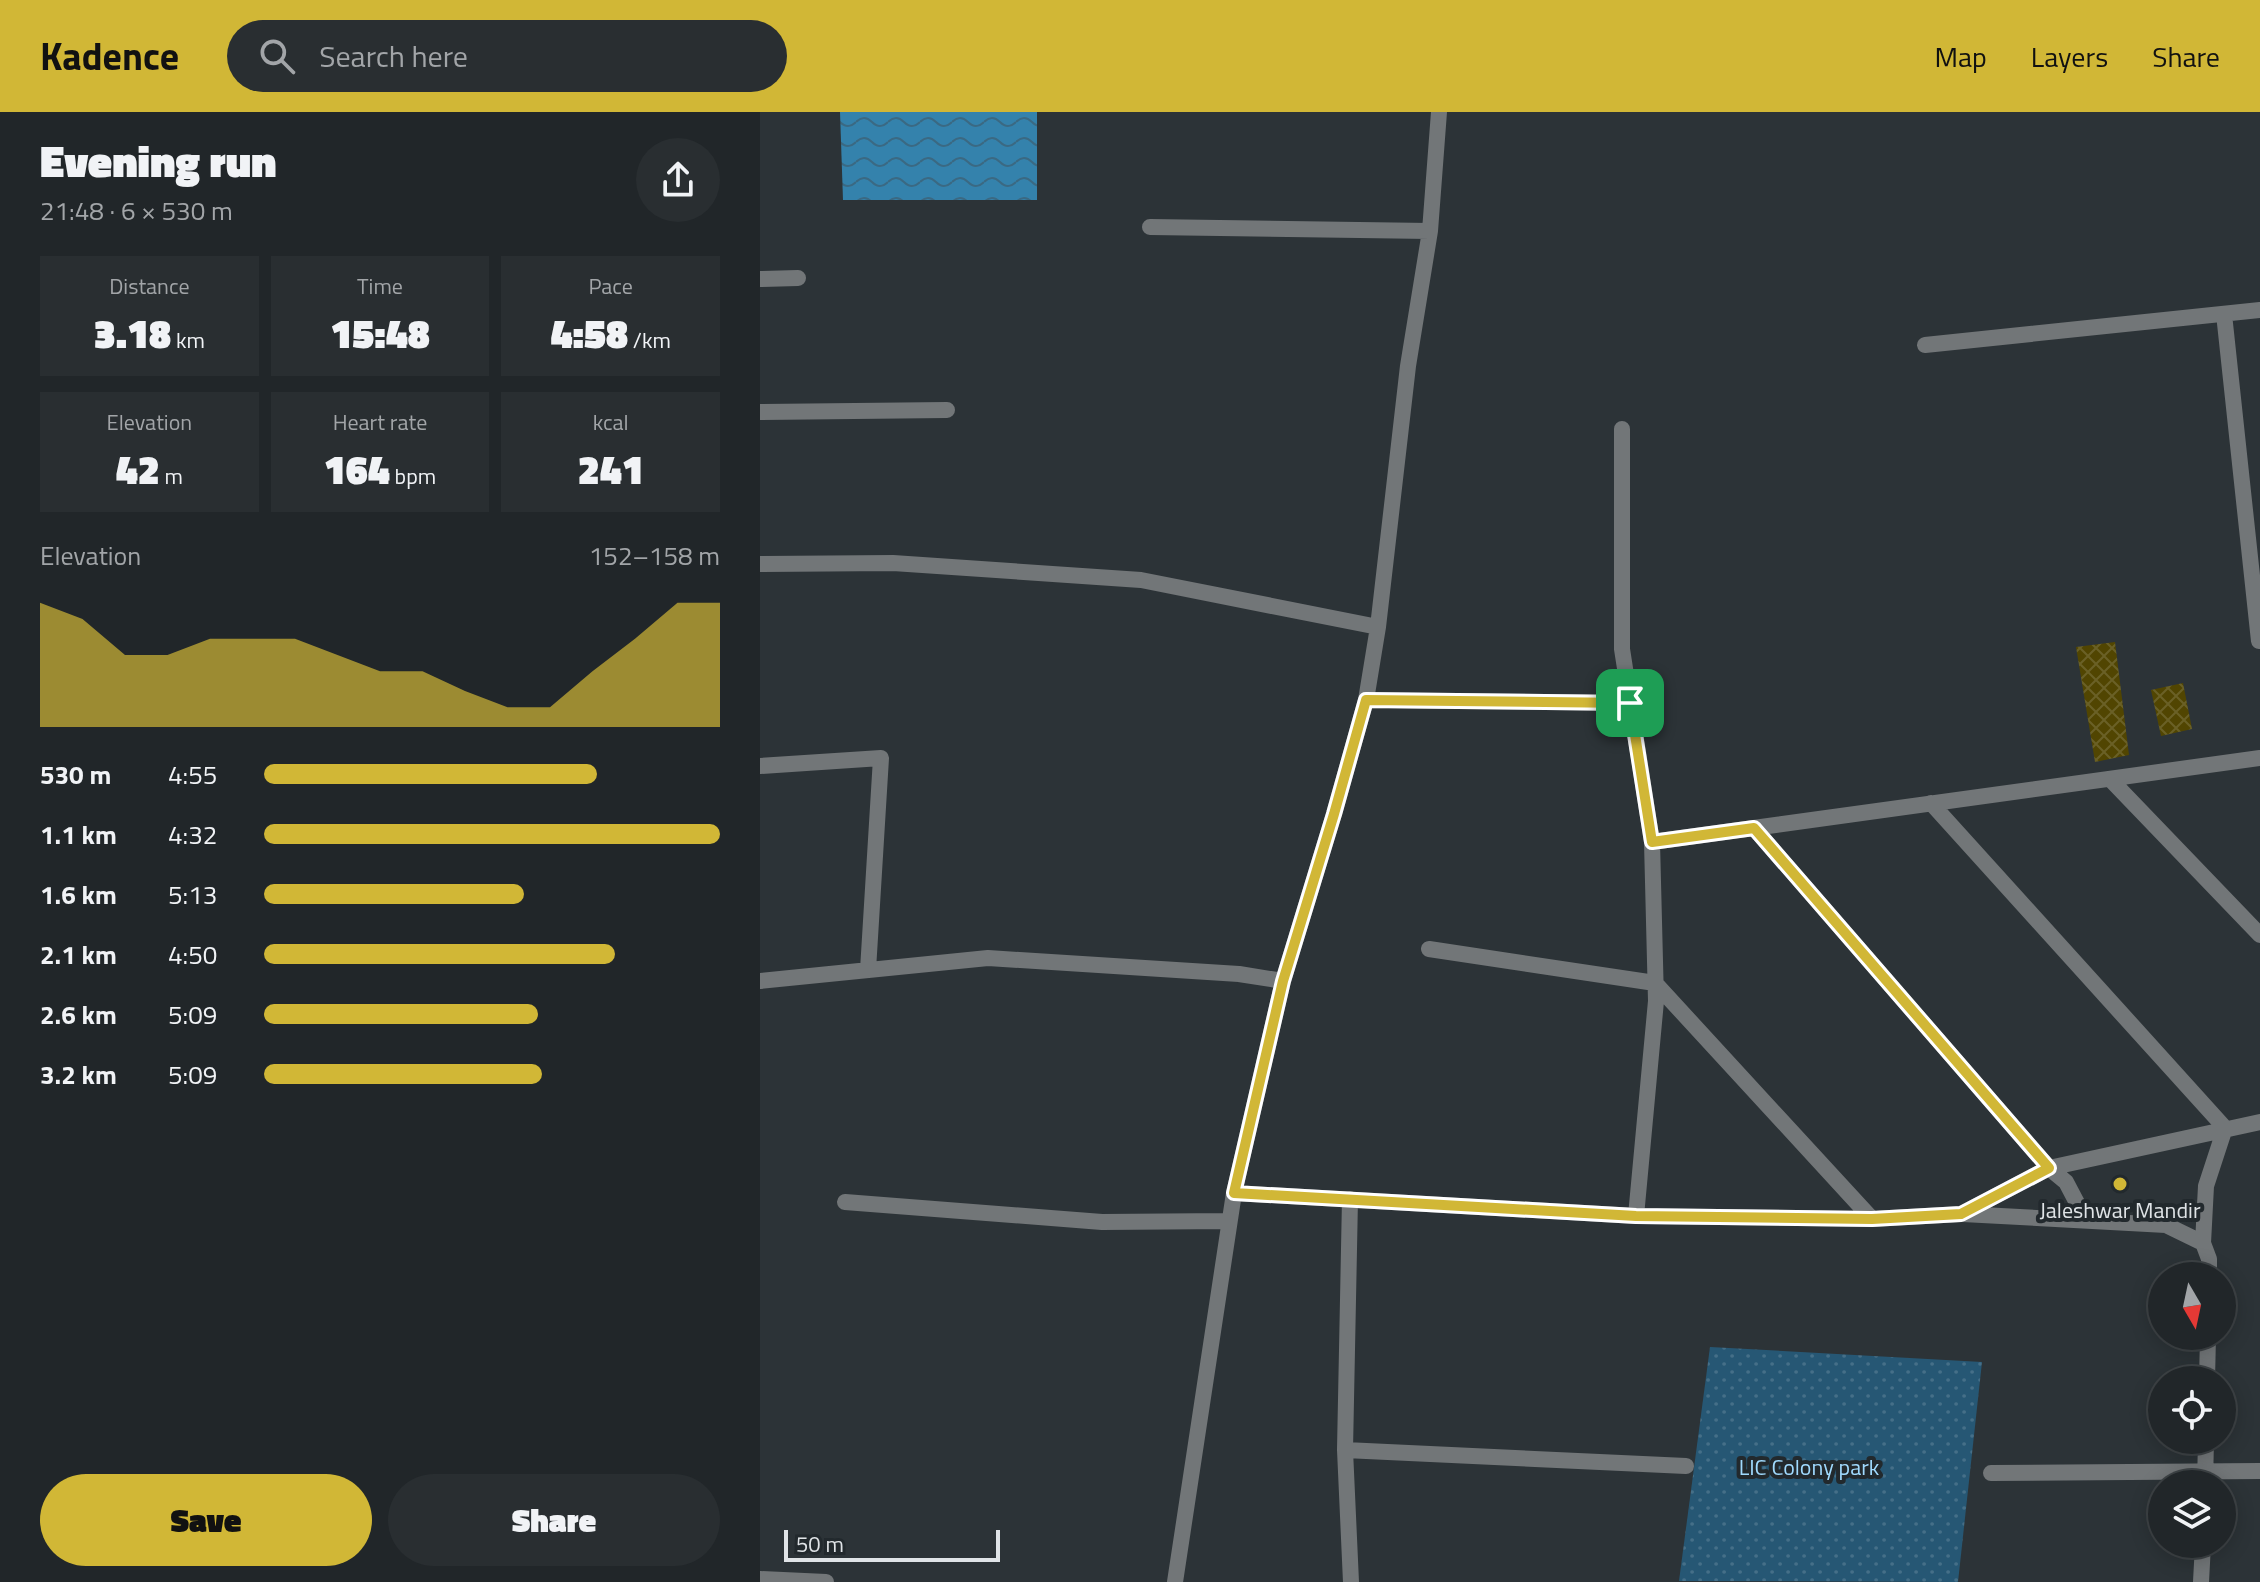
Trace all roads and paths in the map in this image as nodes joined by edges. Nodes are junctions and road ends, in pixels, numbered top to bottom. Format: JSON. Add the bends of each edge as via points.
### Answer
{"nodes":[{"id":1,"x":1439,"y":112,"type":"edge"},
{"id":2,"x":1150,"y":227,"type":"dead end"},
{"id":3,"x":1430,"y":231,"type":"junction"},
{"id":4,"x":798,"y":278,"type":"dead end"},
{"id":5,"x":760,"y":279,"type":"edge"},
{"id":6,"x":2260,"y":310,"type":"edge"},
{"id":7,"x":2224,"y":314,"type":"junction"},
{"id":8,"x":1925,"y":345,"type":"dead end"},
{"id":9,"x":947,"y":410,"type":"dead end"},
{"id":10,"x":760,"y":412,"type":"edge"},
{"id":11,"x":1622,"y":429,"type":"dead end"},
{"id":12,"x":760,"y":564,"type":"edge"},
{"id":13,"x":1378,"y":627,"type":"junction"},
{"id":14,"x":2259,"y":641,"type":"edge"},
{"id":15,"x":1366,"y":700,"type":"junction"},
{"id":16,"x":1630,"y":703,"type":"junction"},
{"id":17,"x":2260,"y":758,"type":"edge"},
{"id":18,"x":760,"y":766,"type":"edge"},
{"id":19,"x":2110,"y":779,"type":"junction"},
{"id":20,"x":1931,"y":803,"type":"junction"},
{"id":21,"x":1754,"y":828,"type":"junction"},
{"id":22,"x":1652,"y":842,"type":"junction"},
{"id":23,"x":2260,"y":935,"type":"edge"},
{"id":24,"x":1429,"y":949,"type":"dead end"},
{"id":25,"x":868,"y":970,"type":"junction"},
{"id":26,"x":760,"y":981,"type":"edge"},
{"id":27,"x":1283,"y":981,"type":"junction"},
{"id":28,"x":1655,"y":983,"type":"junction"},
{"id":29,"x":2260,"y":1122,"type":"edge"},
{"id":30,"x":2225,"y":1128,"type":"junction"},
{"id":31,"x":2049,"y":1168,"type":"junction"},
{"id":32,"x":1234,"y":1193,"type":"junction"},
{"id":33,"x":1350,"y":1199,"type":"junction"},
{"id":34,"x":845,"y":1202,"type":"dead end"},
{"id":35,"x":1961,"y":1214,"type":"junction"},
{"id":36,"x":1636,"y":1216,"type":"junction"},
{"id":37,"x":1872,"y":1219,"type":"junction"},
{"id":38,"x":2086,"y":1220,"type":"junction"},
{"id":39,"x":1229,"y":1221,"type":"junction"},
{"id":40,"x":2203,"y":1243,"type":"junction"},
{"id":41,"x":2209,"y":1262,"type":"edge"},
{"id":42,"x":1345,"y":1450,"type":"junction"},
{"id":43,"x":1686,"y":1466,"type":"dead end"},
{"id":44,"x":2260,"y":1471,"type":"edge"},
{"id":45,"x":1991,"y":1473,"type":"dead end"},
{"id":46,"x":2236,"y":1474,"type":"edge"},
{"id":47,"x":2148,"y":1477,"type":"edge"},
{"id":48,"x":2202,"y":1558,"type":"edge"},
{"id":49,"x":760,"y":1579,"type":"edge"},
{"id":50,"x":826,"y":1582,"type":"edge"},
{"id":51,"x":1175,"y":1582,"type":"edge"},
{"id":52,"x":1351,"y":1582,"type":"edge"},
{"id":53,"x":2201,"y":1582,"type":"edge"}],
"edges":[{"from":1,"to":3,"type":"street"},
{"from":2,"to":3,"type":"street"},
{"from":3,"to":13,"type":"street","via":[[1408,366]]},
{"from":4,"to":5,"type":"street"},
{"from":6,"to":7,"type":"street"},
{"from":7,"to":8,"type":"street"},
{"from":7,"to":14,"type":"street"},
{"from":9,"to":10,"type":"street"},
{"from":11,"to":16,"type":"street","via":[[1622,649]]},
{"from":12,"to":13,"type":"street","via":[[893,563],[1141,580]]},
{"from":13,"to":15,"type":"street"},
{"from":15,"to":16,"type":"street"},
{"from":15,"to":27,"type":"street"},
{"from":16,"to":22,"type":"street"},
{"from":17,"to":19,"type":"street"},
{"from":18,"to":25,"type":"street","via":[[881,758]]},
{"from":19,"to":20,"type":"street"},
{"from":19,"to":23,"type":"street"},
{"from":20,"to":21,"type":"street"},
{"from":20,"to":30,"type":"street"},
{"from":21,"to":22,"type":"street"},
{"from":21,"to":31,"type":"street"},
{"from":22,"to":28,"type":"street"},
{"from":24,"to":28,"type":"street"},
{"from":25,"to":26,"type":"street"},
{"from":25,"to":27,"type":"street","via":[[988,958]]},
{"from":27,"to":32,"type":"street"},
{"from":28,"to":36,"type":"street"},
{"from":28,"to":37,"type":"street"},
{"from":29,"to":30,"type":"street"},
{"from":30,"to":31,"type":"street"},
{"from":30,"to":40,"type":"street","via":[[2206,1186]]},
{"from":31,"to":35,"type":"street"},
{"from":31,"to":38,"type":"street","via":[[2066,1182]]},
{"from":32,"to":33,"type":"street"},
{"from":32,"to":39,"type":"street"},
{"from":33,"to":36,"type":"street"},
{"from":33,"to":42,"type":"street"},
{"from":34,"to":39,"type":"street","via":[[1102,1222]]},
{"from":35,"to":37,"type":"street"},
{"from":35,"to":38,"type":"street"},
{"from":36,"to":37,"type":"street"},
{"from":38,"to":40,"type":"street","via":[[2166,1225]]},
{"from":39,"to":51,"type":"street"},
{"from":40,"to":41,"type":"street"},
{"from":42,"to":43,"type":"street"},
{"from":42,"to":52,"type":"street"},
{"from":44,"to":46,"type":"street"},
{"from":45,"to":47,"type":"street"},
{"from":48,"to":53,"type":"street"},
{"from":49,"to":50,"type":"street"}]}
